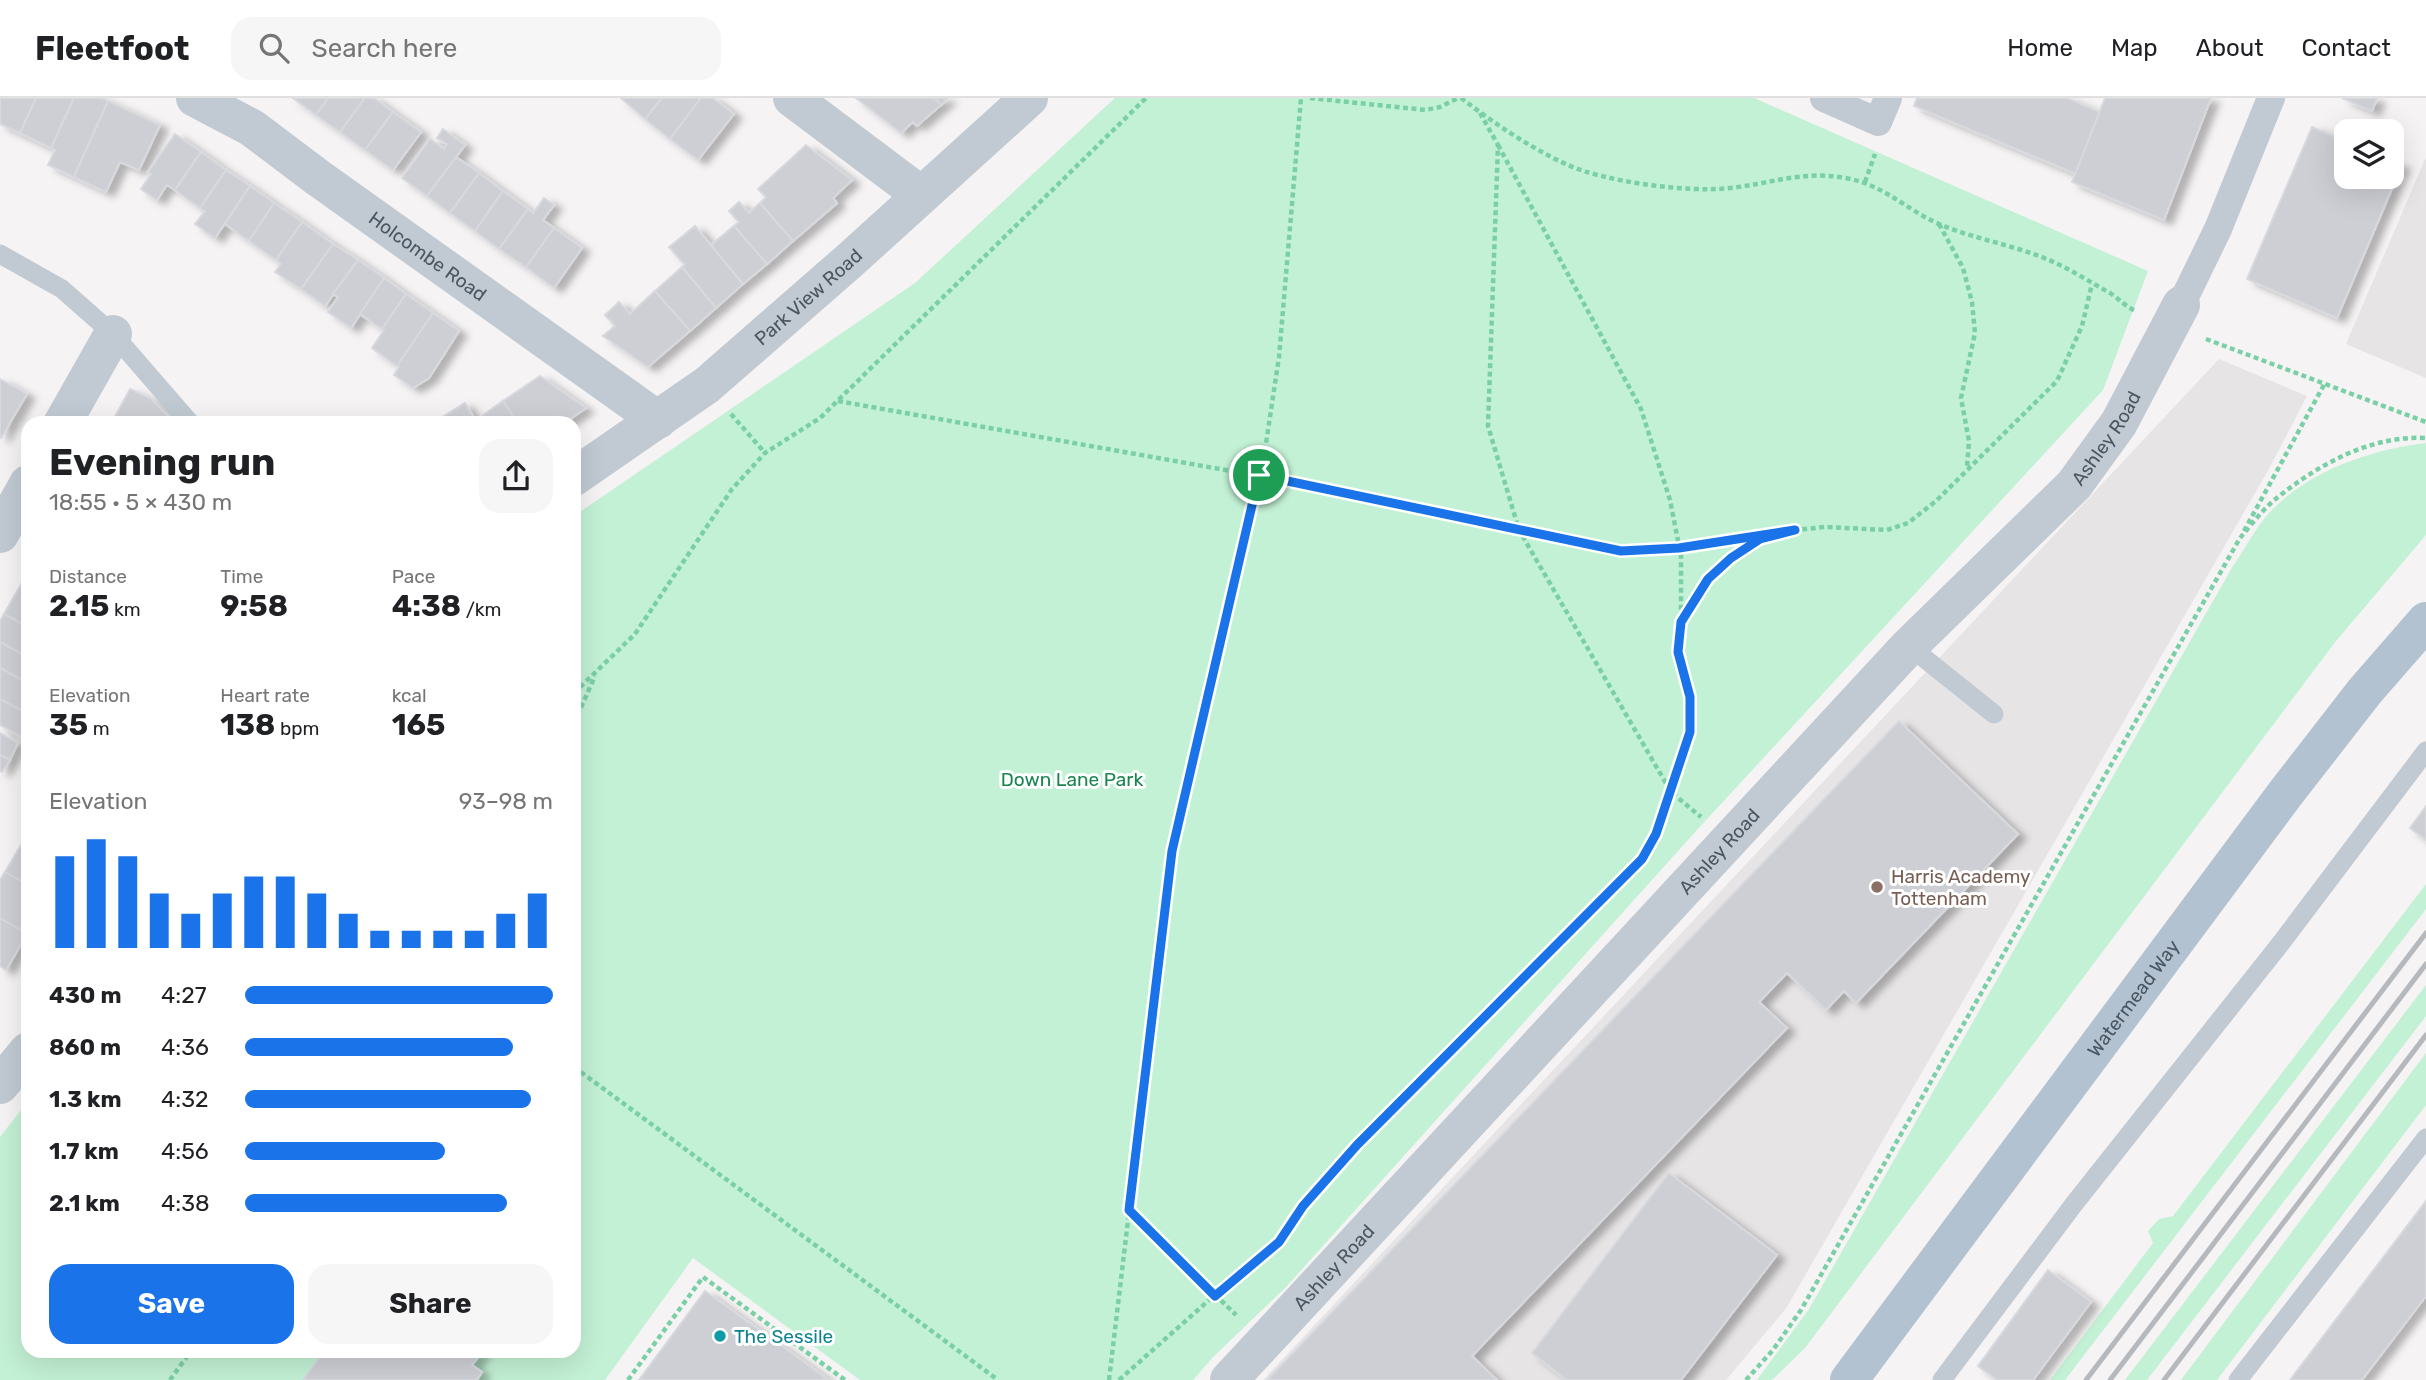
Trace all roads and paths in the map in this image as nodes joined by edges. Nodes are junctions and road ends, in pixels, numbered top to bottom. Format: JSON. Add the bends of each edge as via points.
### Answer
{"nodes":[{"id":1,"x":195,"y":98,"type":"edge"},
{"id":2,"x":792,"y":98,"type":"edge"},
{"id":3,"x":1029,"y":98,"type":"edge"},
{"id":4,"x":1146,"y":98,"type":"edge"},
{"id":5,"x":1301,"y":98,"type":"edge"},
{"id":6,"x":1310,"y":98,"type":"edge"},
{"id":7,"x":1460,"y":98,"type":"edge"},
{"id":8,"x":1824,"y":98,"type":"edge"},
{"id":9,"x":2271,"y":98,"type":"edge"},
{"id":10,"x":1883,"y":110,"type":"edge"},
{"id":11,"x":1480,"y":113,"type":"junction"},
{"id":12,"x":1498,"y":145,"type":"junction"},
{"id":13,"x":1876,"y":152,"type":"dead end"},
{"id":14,"x":1865,"y":182,"type":"junction"},
{"id":15,"x":921,"y":195,"type":"junction"},
{"id":16,"x":1939,"y":224,"type":"junction"},
{"id":17,"x":0,"y":254,"type":"edge"},
{"id":18,"x":2092,"y":284,"type":"junction"},
{"id":19,"x":2180,"y":305,"type":"joint"},
{"id":20,"x":2132,"y":310,"type":"dead end"},
{"id":21,"x":113,"y":334,"type":"junction"},
{"id":22,"x":2214,"y":342,"type":"dead end"},
{"id":23,"x":2325,"y":383,"type":"junction"},
{"id":24,"x":707,"y":385,"type":"junction"},
{"id":25,"x":838,"y":401,"type":"junction"},
{"id":26,"x":67,"y":416,"type":"edge"},
{"id":27,"x":184,"y":416,"type":"edge"},
{"id":28,"x":658,"y":420,"type":"junction"},
{"id":29,"x":2426,"y":422,"type":"edge"},
{"id":30,"x":2426,"y":438,"type":"edge"},
{"id":31,"x":765,"y":453,"type":"junction"},
{"id":32,"x":1967,"y":468,"type":"junction"},
{"id":33,"x":581,"y":472,"type":"edge"},
{"id":34,"x":1259,"y":475,"type":"junction"},
{"id":35,"x":1519,"y":530,"type":"junction"},
{"id":36,"x":1795,"y":530,"type":"junction"},
{"id":37,"x":2240,"y":538,"type":"junction"},
{"id":38,"x":1679,"y":548,"type":"junction"},
{"id":39,"x":2426,"y":621,"type":"edge"},
{"id":40,"x":1681,"y":622,"type":"junction"},
{"id":41,"x":1909,"y":646,"type":"junction"},
{"id":42,"x":597,"y":673,"type":"junction"},
{"id":43,"x":581,"y":687,"type":"edge"},
{"id":44,"x":581,"y":708,"type":"edge"},
{"id":45,"x":1994,"y":714,"type":"dead end"},
{"id":46,"x":2426,"y":751,"type":"edge"},
{"id":47,"x":1671,"y":792,"type":"junction"},
{"id":48,"x":1709,"y":823,"type":"dead end"},
{"id":49,"x":21,"y":1060,"type":"edge"},
{"id":50,"x":581,"y":1072,"type":"edge"},
{"id":51,"x":0,"y":1086,"type":"edge"},
{"id":52,"x":2426,"y":1138,"type":"edge"},
{"id":53,"x":1129,"y":1210,"type":"junction"},
{"id":54,"x":1215,"y":1296,"type":"junction"},
{"id":55,"x":1242,"y":1322,"type":"dead end"},
{"id":56,"x":186,"y":1358,"type":"edge"},
{"id":57,"x":170,"y":1380,"type":"edge"},
{"id":58,"x":628,"y":1380,"type":"edge"},
{"id":59,"x":845,"y":1380,"type":"edge"},
{"id":60,"x":998,"y":1380,"type":"edge"},
{"id":61,"x":1108,"y":1380,"type":"edge"},
{"id":62,"x":1119,"y":1380,"type":"edge"},
{"id":63,"x":1229,"y":1380,"type":"edge"},
{"id":64,"x":1746,"y":1380,"type":"edge"},
{"id":65,"x":1849,"y":1380,"type":"edge"},
{"id":66,"x":1942,"y":1380,"type":"edge"},
{"id":67,"x":2238,"y":1380,"type":"edge"}],
"edges":[{"from":1,"to":28,"type":"street","name":"Holcombe Road","via":[[252,128]]},
{"from":2,"to":15,"type":"street"},
{"from":3,"to":15,"type":"street","name":"Park View Road"},
{"from":4,"to":25,"type":"path"},
{"from":5,"to":34,"type":"path","via":[[1279,357]]},
{"from":6,"to":7,"type":"path","via":[[1425,110]]},
{"from":7,"to":11,"type":"path"},
{"from":8,"to":10,"type":"street"},
{"from":9,"to":19,"type":"street","via":[[2218,229]]},
{"from":11,"to":12,"type":"path"},
{"from":11,"to":14,"type":"path","via":[[1570,166],[1638,183],[1695,190],[1815,175]]},
{"from":12,"to":35,"type":"path","via":[[1488,426]]},
{"from":12,"to":38,"type":"path","via":[[1641,409],[1670,500]]},
{"from":13,"to":14,"type":"path"},
{"from":14,"to":16,"type":"path"},
{"from":15,"to":24,"type":"street","name":"Park View Road"},
{"from":16,"to":18,"type":"path","via":[[2023,249]]},
{"from":16,"to":32,"type":"path","via":[[1963,268],[1972,302],[1975,333],[1961,398],[1969,441]]},
{"from":17,"to":21,"type":"lane","via":[[62,289]]},
{"from":18,"to":20,"type":"path"},
{"from":18,"to":32,"type":"path","via":[[2081,326],[2057,381]]},
{"from":19,"to":41,"type":"street","name":"Ashley Road","via":[[2119,423],[2074,485]]},
{"from":21,"to":26,"type":"street"},
{"from":21,"to":27,"type":"lane"},
{"from":22,"to":23,"type":"path"},
{"from":23,"to":29,"type":"path"},
{"from":23,"to":37,"type":"path"},
{"from":24,"to":28,"type":"street","name":"Park View Road"},
{"from":24,"to":31,"type":"path"},
{"from":25,"to":31,"type":"path"},
{"from":25,"to":34,"type":"path"},
{"from":28,"to":33,"type":"street","name":"Park View Road"},
{"from":30,"to":37,"type":"path","via":[[2407,437],[2350,451],[2271,503]]},
{"from":31,"to":42,"type":"path","via":[[732,489],[635,634]]},
{"from":32,"to":36,"type":"path","via":[[1908,523],[1887,530]]},
{"from":34,"to":35,"type":"path"},
{"from":34,"to":53,"type":"path","via":[[1172,851]]},
{"from":35,"to":38,"type":"path","via":[[1621,551]]},
{"from":35,"to":47,"type":"path"},
{"from":36,"to":38,"type":"path"},
{"from":36,"to":40,"type":"path","via":[[1760,539],[1731,558],[1708,579]]},
{"from":37,"to":64,"type":"path","via":[[1801,1310]]},
{"from":38,"to":40,"type":"path"},
{"from":39,"to":65,"type":"main road","name":"Watermead Way","via":[[2285,794]]},
{"from":40,"to":47,"type":"path","via":[[1678,652],[1692,714]]},
{"from":41,"to":45,"type":"lane"},
{"from":41,"to":63,"type":"street","name":"Ashley Road"},
{"from":42,"to":43,"type":"path"},
{"from":42,"to":44,"type":"path"},
{"from":46,"to":66,"type":"lane"},
{"from":47,"to":48,"type":"path"},
{"from":47,"to":54,"type":"path","via":[[1642,859],[1357,1145],[1303,1206],[1279,1242]]},
{"from":49,"to":51,"type":"street"},
{"from":50,"to":60,"type":"path"},
{"from":52,"to":67,"type":"lane"},
{"from":53,"to":54,"type":"path"},
{"from":53,"to":61,"type":"path"},
{"from":54,"to":55,"type":"path"},
{"from":54,"to":62,"type":"path"},
{"from":56,"to":57,"type":"path"},
{"from":58,"to":59,"type":"path","via":[[703,1277]]}]}
